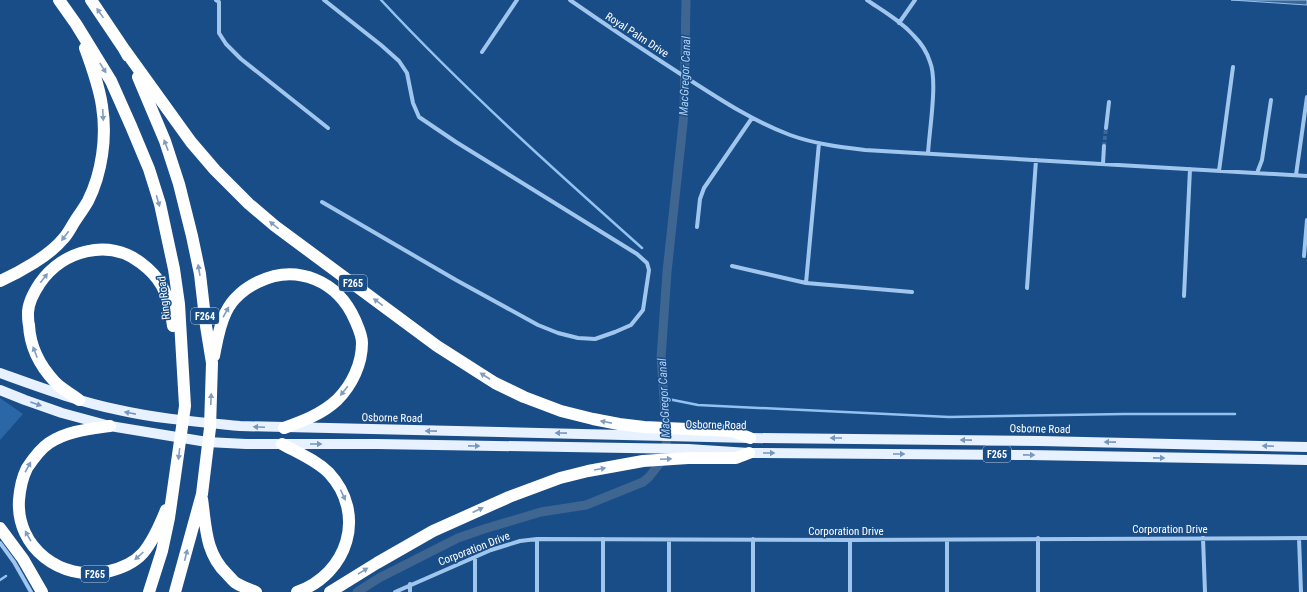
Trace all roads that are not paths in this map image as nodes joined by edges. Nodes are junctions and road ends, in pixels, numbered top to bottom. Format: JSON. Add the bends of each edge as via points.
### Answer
{"nodes":[{"id":1,"x":59,"y":0,"type":"edge"},
{"id":2,"x":91,"y":0,"type":"edge"},
{"id":3,"x":324,"y":0,"type":"edge"},
{"id":4,"x":517,"y":0,"type":"edge"},
{"id":5,"x":570,"y":0,"type":"edge"},
{"id":6,"x":867,"y":0,"type":"edge"},
{"id":7,"x":915,"y":0,"type":"edge"},
{"id":8,"x":218,"y":1,"type":"edge"},
{"id":9,"x":899,"y":23,"type":"junction"},
{"id":10,"x":76,"y":24,"type":"junction"},
{"id":11,"x":124,"y":49,"type":"junction"},
{"id":12,"x":482,"y":52,"type":"dead end"},
{"id":13,"x":1233,"y":67,"type":"dead end"},
{"id":14,"x":1307,"y":97,"type":"edge"},
{"id":15,"x":1271,"y":100,"type":"dead end"},
{"id":16,"x":1109,"y":102,"type":"dead end"},
{"id":17,"x":752,"y":118,"type":"junction"},
{"id":18,"x":328,"y":128,"type":"dead end"},
{"id":19,"x":1106,"y":128,"type":"tunnel mouth"},
{"id":20,"x":819,"y":144,"type":"junction"},
{"id":21,"x":1104,"y":146,"type":"tunnel mouth"},
{"id":22,"x":928,"y":154,"type":"junction"},
{"id":23,"x":1036,"y":160,"type":"junction"},
{"id":24,"x":1103,"y":164,"type":"junction"},
{"id":25,"x":1190,"y":169,"type":"junction"},
{"id":26,"x":1218,"y":171,"type":"junction"},
{"id":27,"x":1257,"y":173,"type":"junction"},
{"id":28,"x":1296,"y":175,"type":"junction"},
{"id":29,"x":1307,"y":176,"type":"edge"},
{"id":30,"x":322,"y":202,"type":"dead end"},
{"id":31,"x":1307,"y":220,"type":"edge"},
{"id":32,"x":697,"y":227,"type":"dead end"},
{"id":33,"x":1304,"y":256,"type":"dead end"},
{"id":34,"x":732,"y":266,"type":"dead end"},
{"id":35,"x":0,"y":281,"type":"edge"},
{"id":36,"x":806,"y":283,"type":"junction"},
{"id":37,"x":1027,"y":288,"type":"dead end"},
{"id":38,"x":912,"y":292,"type":"dead end"},
{"id":39,"x":1184,"y":296,"type":"dead end"},
{"id":40,"x":182,"y":348,"type":"junction"},
{"id":41,"x":212,"y":363,"type":"junction"},
{"id":42,"x":0,"y":373,"type":"edge"},
{"id":43,"x":0,"y":390,"type":"edge"},
{"id":44,"x":80,"y":400,"type":"junction"},
{"id":45,"x":110,"y":426,"type":"junction"},
{"id":46,"x":284,"y":428,"type":"junction"},
{"id":47,"x":644,"y":431,"type":"junction"},
{"id":48,"x":750,"y":438,"type":"joint"},
{"id":49,"x":282,"y":444,"type":"junction"},
{"id":50,"x":1307,"y":447,"type":"edge"},
{"id":51,"x":749,"y":453,"type":"joint"},
{"id":52,"x":688,"y":454,"type":"junction"},
{"id":53,"x":1307,"y":460,"type":"edge"},
{"id":54,"x":202,"y":494,"type":"junction"},
{"id":55,"x":171,"y":498,"type":"junction"},
{"id":56,"x":0,"y":528,"type":"edge"},
{"id":57,"x":1038,"y":538,"type":"junction"},
{"id":58,"x":1203,"y":538,"type":"junction"},
{"id":59,"x":1299,"y":538,"type":"junction"},
{"id":60,"x":1307,"y":538,"type":"edge"},
{"id":61,"x":537,"y":539,"type":"junction"},
{"id":62,"x":603,"y":539,"type":"junction"},
{"id":63,"x":753,"y":539,"type":"junction"},
{"id":64,"x":669,"y":540,"type":"junction"},
{"id":65,"x":850,"y":540,"type":"junction"},
{"id":66,"x":947,"y":540,"type":"junction"},
{"id":67,"x":0,"y":542,"type":"edge"},
{"id":68,"x":475,"y":557,"type":"junction"},
{"id":69,"x":410,"y":584,"type":"junction"},
{"id":70,"x":31,"y":592,"type":"edge"},
{"id":71,"x":42,"y":592,"type":"edge"},
{"id":72,"x":149,"y":592,"type":"edge"},
{"id":73,"x":175,"y":592,"type":"edge"},
{"id":74,"x":256,"y":592,"type":"edge"},
{"id":75,"x":297,"y":592,"type":"edge"},
{"id":76,"x":330,"y":592,"type":"edge"},
{"id":77,"x":395,"y":592,"type":"edge"},
{"id":78,"x":410,"y":592,"type":"edge"},
{"id":79,"x":475,"y":592,"type":"edge"},
{"id":80,"x":537,"y":592,"type":"edge"},
{"id":81,"x":604,"y":592,"type":"edge"},
{"id":82,"x":669,"y":592,"type":"edge"},
{"id":83,"x":753,"y":592,"type":"edge"},
{"id":84,"x":850,"y":592,"type":"edge"},
{"id":85,"x":948,"y":592,"type":"edge"},
{"id":86,"x":1038,"y":592,"type":"edge"},
{"id":87,"x":1205,"y":592,"type":"edge"},
{"id":88,"x":1301,"y":592,"type":"edge"}],
"edges":[{"from":1,"to":10,"type":"highway","name":"Ring Road","number":"F264"},
{"from":11,"to":2,"type":"highway","number":"F264","one_way":true},
{"from":3,"to":30,"type":"street","via":[[399,61],[407,73],[413,103],[419,117],[642,258],[649,270],[644,310],[631,325],[595,339],[558,333],[538,325],[463,284]]},
{"from":4,"to":12,"type":"street"},
{"from":5,"to":17,"type":"street","name":"Royal Palm Drive","via":[[695,84]]},
{"from":6,"to":9,"type":"street"},
{"from":7,"to":9,"type":"street"},
{"from":8,"to":18,"type":"street","via":[[219,33],[226,44],[241,59]]},
{"from":9,"to":22,"type":"street","via":[[923,47],[931,63],[933,81]]},
{"from":10,"to":35,"type":"highway","one_way":true,"via":[[98,83],[102,107],[104,132],[97,176],[88,201],[63,239],[39,259]]},
{"from":10,"to":40,"type":"highway","name":"Ring Road","number":"F264","one_way":true,"via":[[112,81],[149,169],[160,204],[174,269]]},
{"from":41,"to":11,"type":"highway","number":"F264","one_way":true,"via":[[200,274],[179,184],[165,141]]},
{"from":47,"to":11,"type":"highway","number":"F265","one_way":true,"via":[[561,411],[524,397],[495,383],[437,346],[275,226],[233,189],[191,142]]},
{"from":13,"to":26,"type":"street"},
{"from":14,"to":28,"type":"street"},
{"from":15,"to":27,"type":"street","via":[[1262,160]]},
{"from":16,"to":19,"type":"street"},
{"from":17,"to":20,"type":"street","name":"Royal Palm Drive"},
{"from":17,"to":32,"type":"street","via":[[704,188]]},
{"from":20,"to":22,"type":"street","name":"Royal Palm Drive"},
{"from":20,"to":36,"type":"street"},
{"from":21,"to":24,"type":"street"},
{"from":22,"to":23,"type":"street","name":"Royal Palm Drive"},
{"from":23,"to":24,"type":"street","name":"Royal Palm Drive"},
{"from":23,"to":37,"type":"street"},
{"from":24,"to":25,"type":"street","name":"Royal Palm Drive"},
{"from":25,"to":26,"type":"street","name":"Royal Palm Drive"},
{"from":25,"to":39,"type":"street"},
{"from":26,"to":27,"type":"street","name":"Royal Palm Drive"},
{"from":27,"to":28,"type":"street","name":"Royal Palm Drive"},
{"from":28,"to":29,"type":"street","name":"Royal Palm Drive"},
{"from":31,"to":33,"type":"street"},
{"from":34,"to":36,"type":"street"},
{"from":36,"to":38,"type":"street"},
{"from":44,"to":40,"type":"highway","one_way":true,"via":[[55,383],[35,356],[30,336],[28,313],[35,290],[51,269],[63,260],[75,254],[105,249],[136,259],[150,270],[162,285],[170,306],[174,334]]},
{"from":40,"to":55,"type":"highway","name":"Ring Road","number":"F264","one_way":true,"via":[[185,406]]},
{"from":41,"to":46,"type":"highway","one_way":true,"via":[[226,311],[238,296],[252,285],[282,274],[298,274],[316,279],[342,298],[352,312],[362,342],[361,357],[355,375],[348,388],[324,410]]},
{"from":54,"to":41,"type":"highway","number":"F264","one_way":true,"via":[[210,428]]},
{"from":42,"to":44,"type":"main road","name":"Osborne Road"},
{"from":43,"to":45,"type":"main road","one_way":true,"via":[[62,413]]},
{"from":46,"to":44,"type":"main road","name":"Osborne Road","one_way":true,"via":[[173,420]]},
{"from":45,"to":49,"type":"main road","number":"F265","via":[[207,442]]},
{"from":55,"to":45,"type":"highway","number":"F265","one_way":true,"via":[[142,554],[120,569],[87,574],[66,570],[55,565],[33,546],[20,520],[19,504],[20,486],[31,461],[54,440],[77,431]]},
{"from":47,"to":46,"type":"main road","name":"Osborne Road","one_way":true,"via":[[600,433]]},
{"from":47,"to":48,"type":"highway","number":"F265","via":[[732,431]]},
{"from":50,"to":48,"type":"main road","name":"Osborne Road","number":"F265","one_way":true},
{"from":49,"to":52,"type":"main road","number":"F265","one_way":true,"via":[[646,449]]},
{"from":49,"to":75,"type":"highway","one_way":true,"via":[[312,460],[329,473],[347,503],[349,519],[345,548],[337,563],[323,578]]},
{"from":51,"to":52,"type":"highway","via":[[736,458]]},
{"from":51,"to":53,"type":"main road","number":"F265","one_way":true,"via":[[1029,454]]},
{"from":76,"to":52,"type":"highway","one_way":true,"via":[[432,531],[509,497],[560,478],[588,471]]},
{"from":73,"to":54,"type":"highway","number":"F264","one_way":true},
{"from":54,"to":74,"type":"highway","via":[[208,545],[214,558],[236,583]]},
{"from":55,"to":72,"type":"highway","name":"Ring Road","number":"F264","via":[[162,551]]},
{"from":56,"to":71,"type":"highway","via":[[23,559]]},
{"from":57,"to":58,"type":"street","name":"Corporation Drive"},
{"from":57,"to":66,"type":"street","name":"Corporation Drive"},
{"from":57,"to":86,"type":"street"},
{"from":58,"to":59,"type":"street","name":"Corporation Drive"},
{"from":58,"to":87,"type":"street"},
{"from":59,"to":60,"type":"street","name":"Corporation Drive"},
{"from":59,"to":88,"type":"street"},
{"from":61,"to":62,"type":"street","name":"Corporation Drive"},
{"from":61,"to":68,"type":"street","name":"Corporation Drive","via":[[506,544]]},
{"from":61,"to":80,"type":"street"},
{"from":62,"to":64,"type":"street","name":"Corporation Drive"},
{"from":62,"to":81,"type":"street"},
{"from":63,"to":64,"type":"street","name":"Corporation Drive"},
{"from":63,"to":65,"type":"street","name":"Corporation Drive"},
{"from":63,"to":83,"type":"street"},
{"from":64,"to":82,"type":"street"},
{"from":65,"to":66,"type":"street","name":"Corporation Drive"},
{"from":65,"to":84,"type":"street"},
{"from":66,"to":85,"type":"street"},
{"from":67,"to":70,"type":"street"},
{"from":68,"to":69,"type":"street","name":"Corporation Drive"},
{"from":68,"to":79,"type":"street"},
{"from":69,"to":77,"type":"street","name":"Corporation Drive"},
{"from":69,"to":78,"type":"street"}]}
